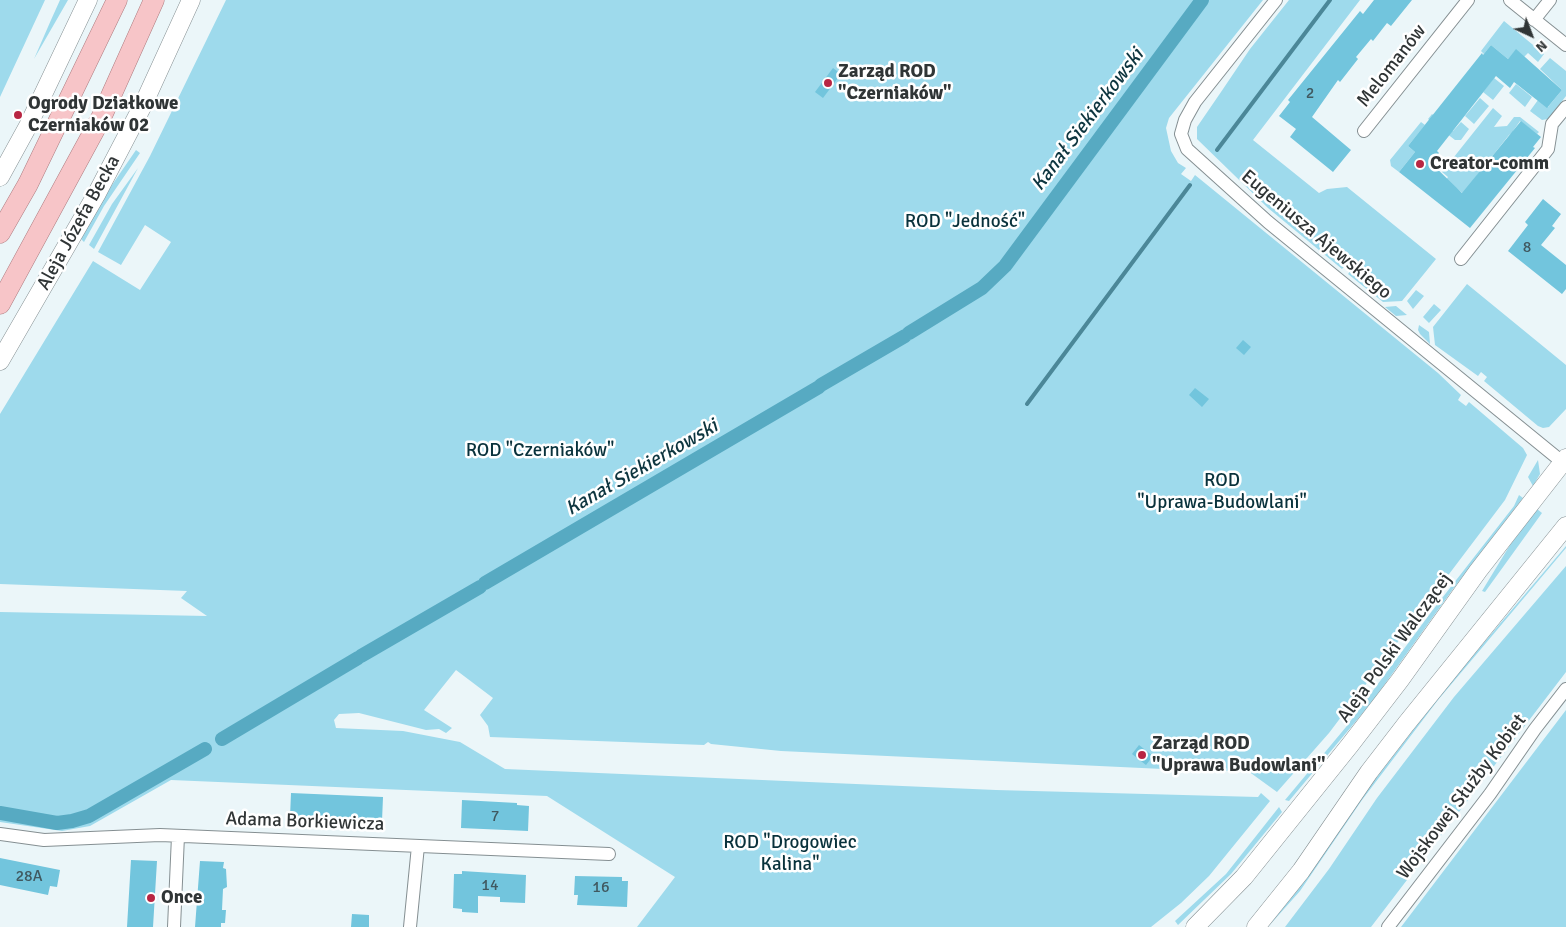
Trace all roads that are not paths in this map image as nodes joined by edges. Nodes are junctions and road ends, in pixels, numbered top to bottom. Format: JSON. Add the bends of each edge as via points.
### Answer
{"nodes":[{"id":1,"x":88,"y":0,"type":"edge"},
{"id":2,"x":117,"y":0,"type":"edge"},
{"id":3,"x":154,"y":0,"type":"edge"},
{"id":4,"x":191,"y":0,"type":"edge"},
{"id":5,"x":1276,"y":0,"type":"edge"},
{"id":6,"x":1468,"y":0,"type":"edge"},
{"id":7,"x":1510,"y":0,"type":"edge"},
{"id":8,"x":1550,"y":0,"type":"edge"},
{"id":9,"x":1534,"y":20,"type":"junction"},
{"id":10,"x":1566,"y":45,"type":"edge"},
{"id":11,"x":1566,"y":107,"type":"edge"},
{"id":12,"x":1364,"y":131,"type":"dead end"},
{"id":13,"x":0,"y":177,"type":"edge"},
{"id":14,"x":0,"y":233,"type":"edge"},
{"id":15,"x":1461,"y":259,"type":"dead end"},
{"id":16,"x":0,"y":304,"type":"edge"},
{"id":17,"x":0,"y":360,"type":"edge"},
{"id":18,"x":1565,"y":462,"type":"edge"},
{"id":19,"x":1566,"y":526,"type":"edge"},
{"id":20,"x":1566,"y":689,"type":"edge"},
{"id":21,"x":0,"y":834,"type":"edge"},
{"id":22,"x":178,"y":836,"type":"junction"},
{"id":23,"x":418,"y":846,"type":"junction"},
{"id":24,"x":609,"y":854,"type":"dead end"},
{"id":25,"x":412,"y":925,"type":"edge"},
{"id":26,"x":174,"y":927,"type":"edge"},
{"id":27,"x":1195,"y":927,"type":"edge"},
{"id":28,"x":1256,"y":927,"type":"edge"},
{"id":29,"x":1388,"y":927,"type":"edge"}],
"edges":[{"from":1,"to":13,"type":"main road"},
{"from":2,"to":14,"type":"main road","via":[[28,184]]},
{"from":3,"to":16,"type":"main road","name":"Aleja Józefa Becka","via":[[101,118]]},
{"from":4,"to":17,"type":"main road","name":"Aleja Józefa Becka","via":[[143,105]]},
{"from":5,"to":18,"type":"street","name":"Eugeniusza Ajewskiego","via":[[1195,102],[1181,134],[1187,149],[1268,222]]},
{"from":6,"to":12,"type":"street","name":"Melomanów"},
{"from":7,"to":9,"type":"street"},
{"from":8,"to":9,"type":"street"},
{"from":9,"to":10,"type":"street"},
{"from":11,"to":15,"type":"street","via":[[1552,124],[1548,149]]},
{"from":18,"to":27,"type":"main road","name":"Aleja Polski Walczącej","via":[[1478,571],[1350,745],[1244,877]]},
{"from":19,"to":28,"type":"main road","via":[[1406,724],[1291,885]]},
{"from":20,"to":29,"type":"street","name":"Wojskowej Służby Kobiet"},
{"from":21,"to":22,"type":"street","name":"Adama Borkiewicza","via":[[53,840]]},
{"from":22,"to":23,"type":"street","name":"Adama Borkiewicza"},
{"from":22,"to":26,"type":"street"},
{"from":23,"to":24,"type":"street","name":"Adama Borkiewicza"},
{"from":23,"to":25,"type":"street"}]}
